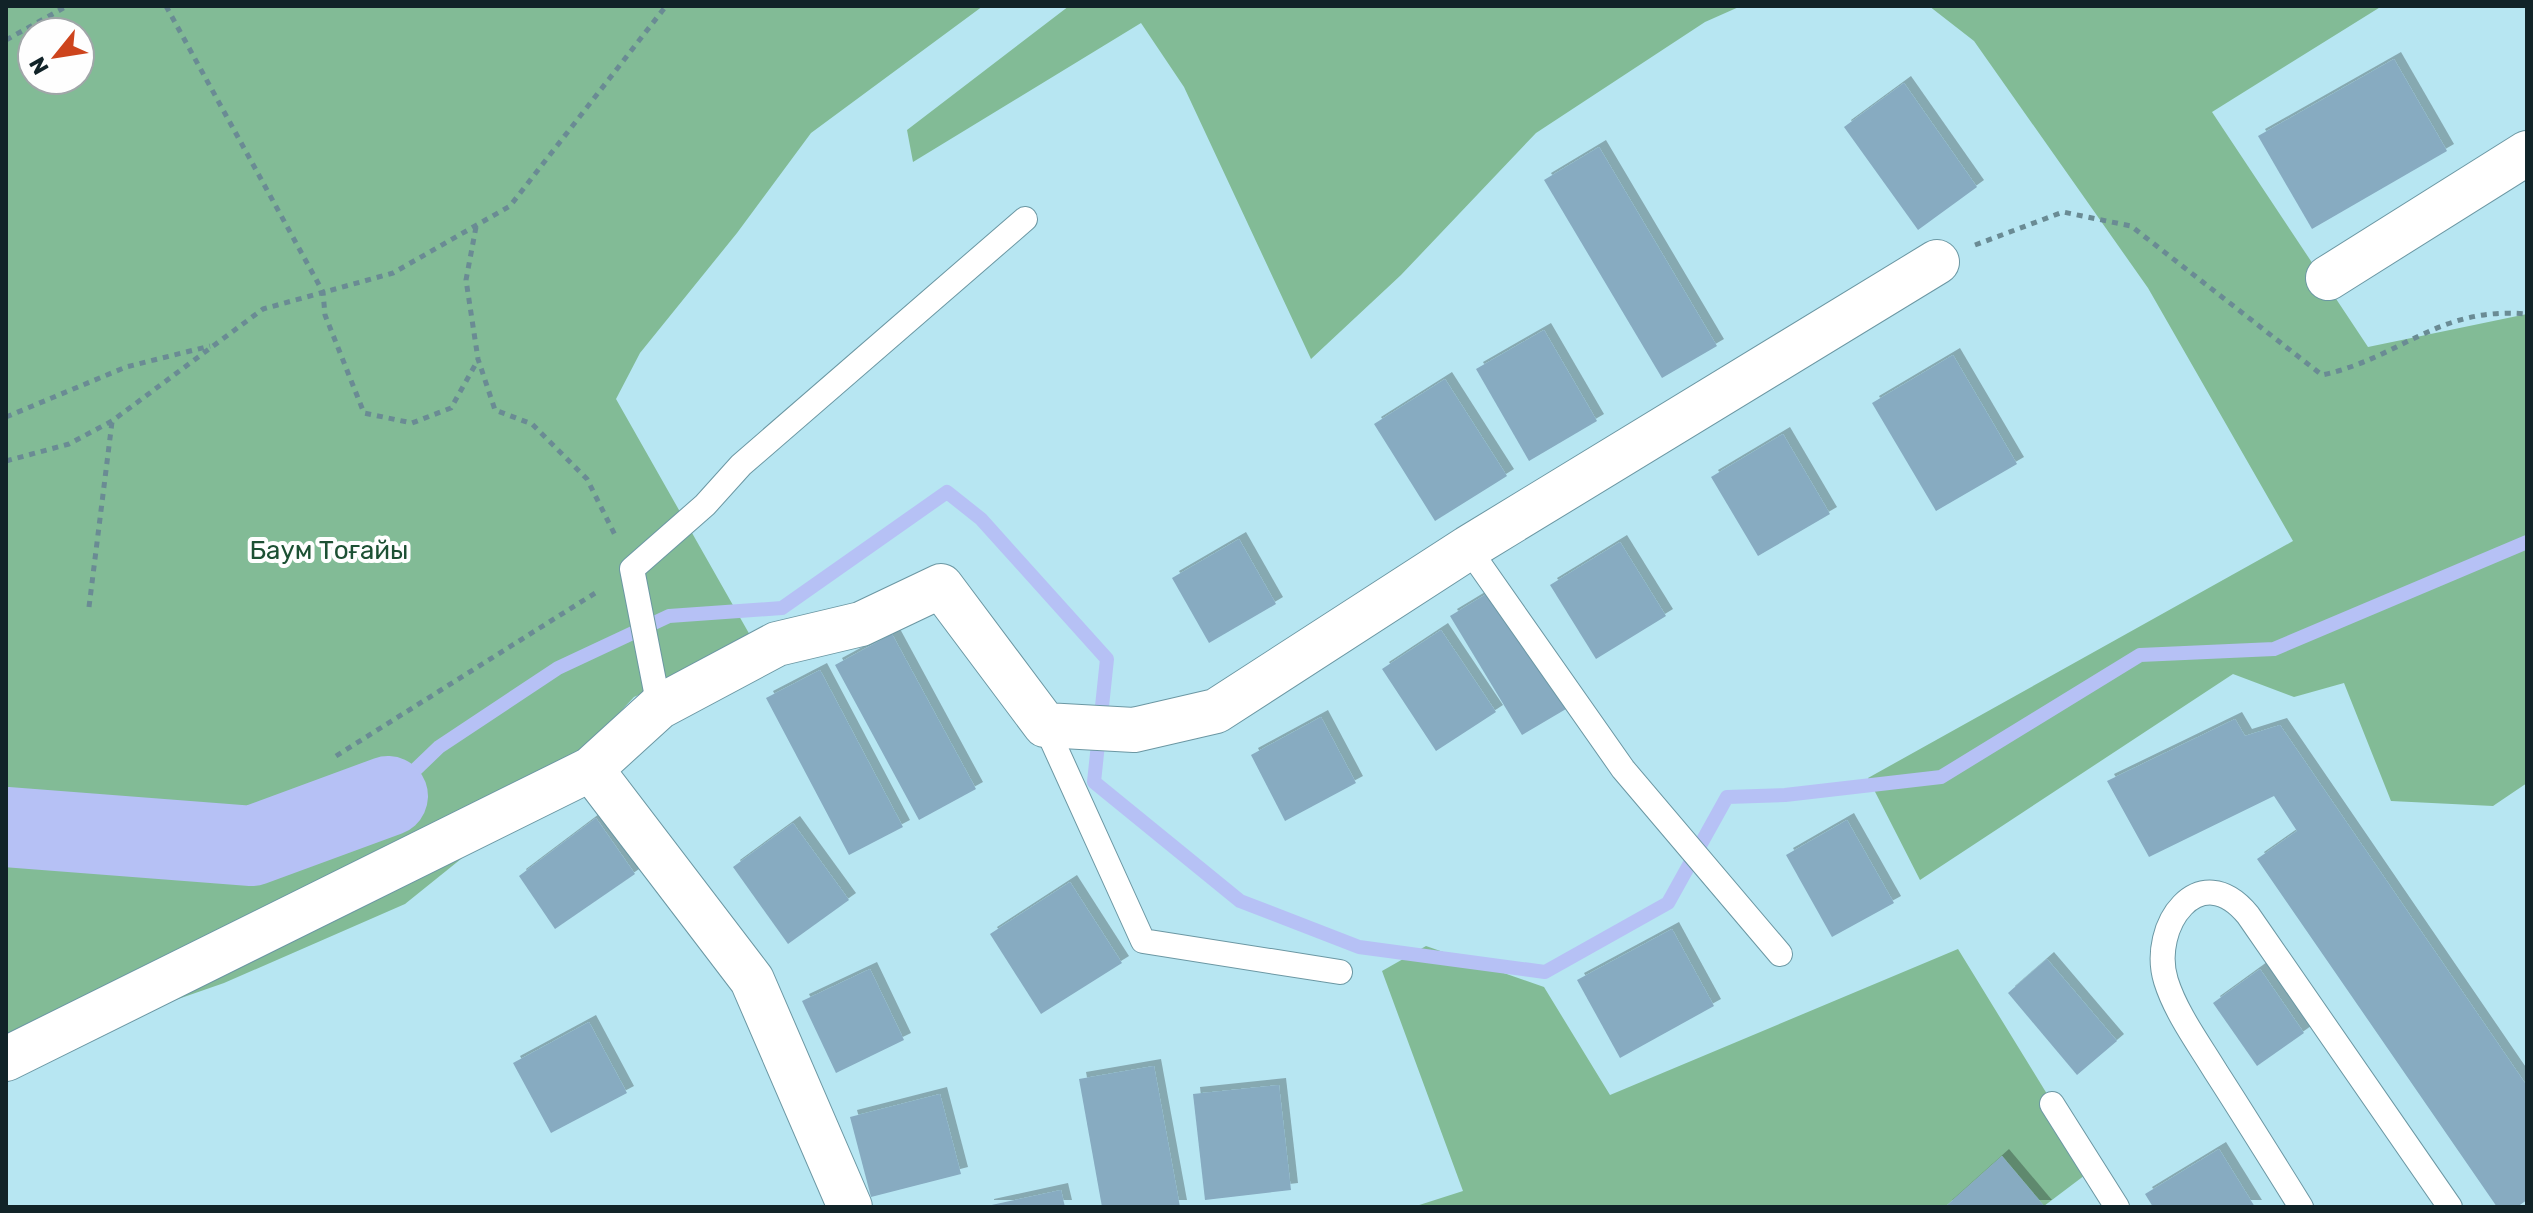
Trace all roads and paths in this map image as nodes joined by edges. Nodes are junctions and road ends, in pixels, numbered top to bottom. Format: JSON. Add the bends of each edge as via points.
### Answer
{"nodes":[{"id":1,"x":67,"y":6,"type":"edge"},
{"id":2,"x":166,"y":6,"type":"edge"},
{"id":3,"x":666,"y":6,"type":"edge"},
{"id":4,"x":6,"y":40,"type":"edge"},
{"id":5,"x":2527,"y":153,"type":"edge"},
{"id":6,"x":1025,"y":219,"type":"dead end"},
{"id":7,"x":476,"y":226,"type":"junction"},
{"id":8,"x":1937,"y":262,"type":"joint"},
{"id":9,"x":2328,"y":278,"type":"dead end"},
{"id":10,"x":323,"y":292,"type":"junction"},
{"id":11,"x":2527,"y":314,"type":"edge"},
{"id":12,"x":215,"y":345,"type":"junction"},
{"id":13,"x":478,"y":359,"type":"junction"},
{"id":14,"x":6,"y":417,"type":"edge"},
{"id":15,"x":112,"y":421,"type":"junction"},
{"id":16,"x":6,"y":461,"type":"edge"},
{"id":17,"x":1468,"y":548,"type":"junction"},
{"id":18,"x":632,"y":569,"type":"junction"},
{"id":19,"x":89,"y":607,"type":"dead end"},
{"id":20,"x":659,"y":707,"type":"junction"},
{"id":21,"x":1045,"y":725,"type":"junction"},
{"id":22,"x":336,"y":756,"type":"dead end"},
{"id":23,"x":591,"y":769,"type":"junction"},
{"id":24,"x":1780,"y":954,"type":"dead end"},
{"id":25,"x":1340,"y":972,"type":"dead end"},
{"id":26,"x":6,"y":1059,"type":"edge"},
{"id":27,"x":2052,"y":1104,"type":"dead end"},
{"id":28,"x":850,"y":1207,"type":"edge"},
{"id":29,"x":2117,"y":1207,"type":"edge"},
{"id":30,"x":2301,"y":1207,"type":"edge"},
{"id":31,"x":2450,"y":1207,"type":"edge"}],
"edges":[{"from":1,"to":4,"type":"path"},
{"from":2,"to":10,"type":"path"},
{"from":3,"to":7,"type":"path","via":[[510,206]]},
{"from":5,"to":9,"type":"street"},
{"from":6,"to":18,"type":"lane","via":[[741,465],[705,505]]},
{"from":7,"to":10,"type":"path","via":[[393,273]]},
{"from":7,"to":13,"type":"path","via":[[466,280]]},
{"from":8,"to":11,"type":"path","via":[[2063,212],[2131,226],[2322,375],[2351,369],[2440,324],[2493,311]]},
{"from":8,"to":17,"type":"street"},
{"from":10,"to":12,"type":"path","via":[[263,309]]},
{"from":10,"to":13,"type":"path","via":[[325,315],[364,413],[412,423],[451,408]]},
{"from":12,"to":14,"type":"path","via":[[126,367]]},
{"from":12,"to":15,"type":"path"},
{"from":13,"to":18,"type":"path","via":[[495,410],[532,424],[587,479]]},
{"from":15,"to":16,"type":"path","via":[[69,444]]},
{"from":15,"to":19,"type":"path"},
{"from":17,"to":21,"type":"street","via":[[1216,711],[1129,731]]},
{"from":17,"to":24,"type":"lane","via":[[1623,769]]},
{"from":18,"to":20,"type":"lane"},
{"from":18,"to":22,"type":"path"},
{"from":20,"to":21,"type":"street","via":[[777,644],[861,624],[941,586]]},
{"from":20,"to":23,"type":"street"},
{"from":21,"to":25,"type":"lane","via":[[1143,941]]},
{"from":23,"to":26,"type":"street"},
{"from":23,"to":28,"type":"street","via":[[752,980]]},
{"from":27,"to":29,"type":"lane"},
{"from":30,"to":31,"type":"lane","via":[[2191,1032],[2166,982],[2164,934],[2181,906],[2202,894],[2228,897],[2248,915]]}]}
